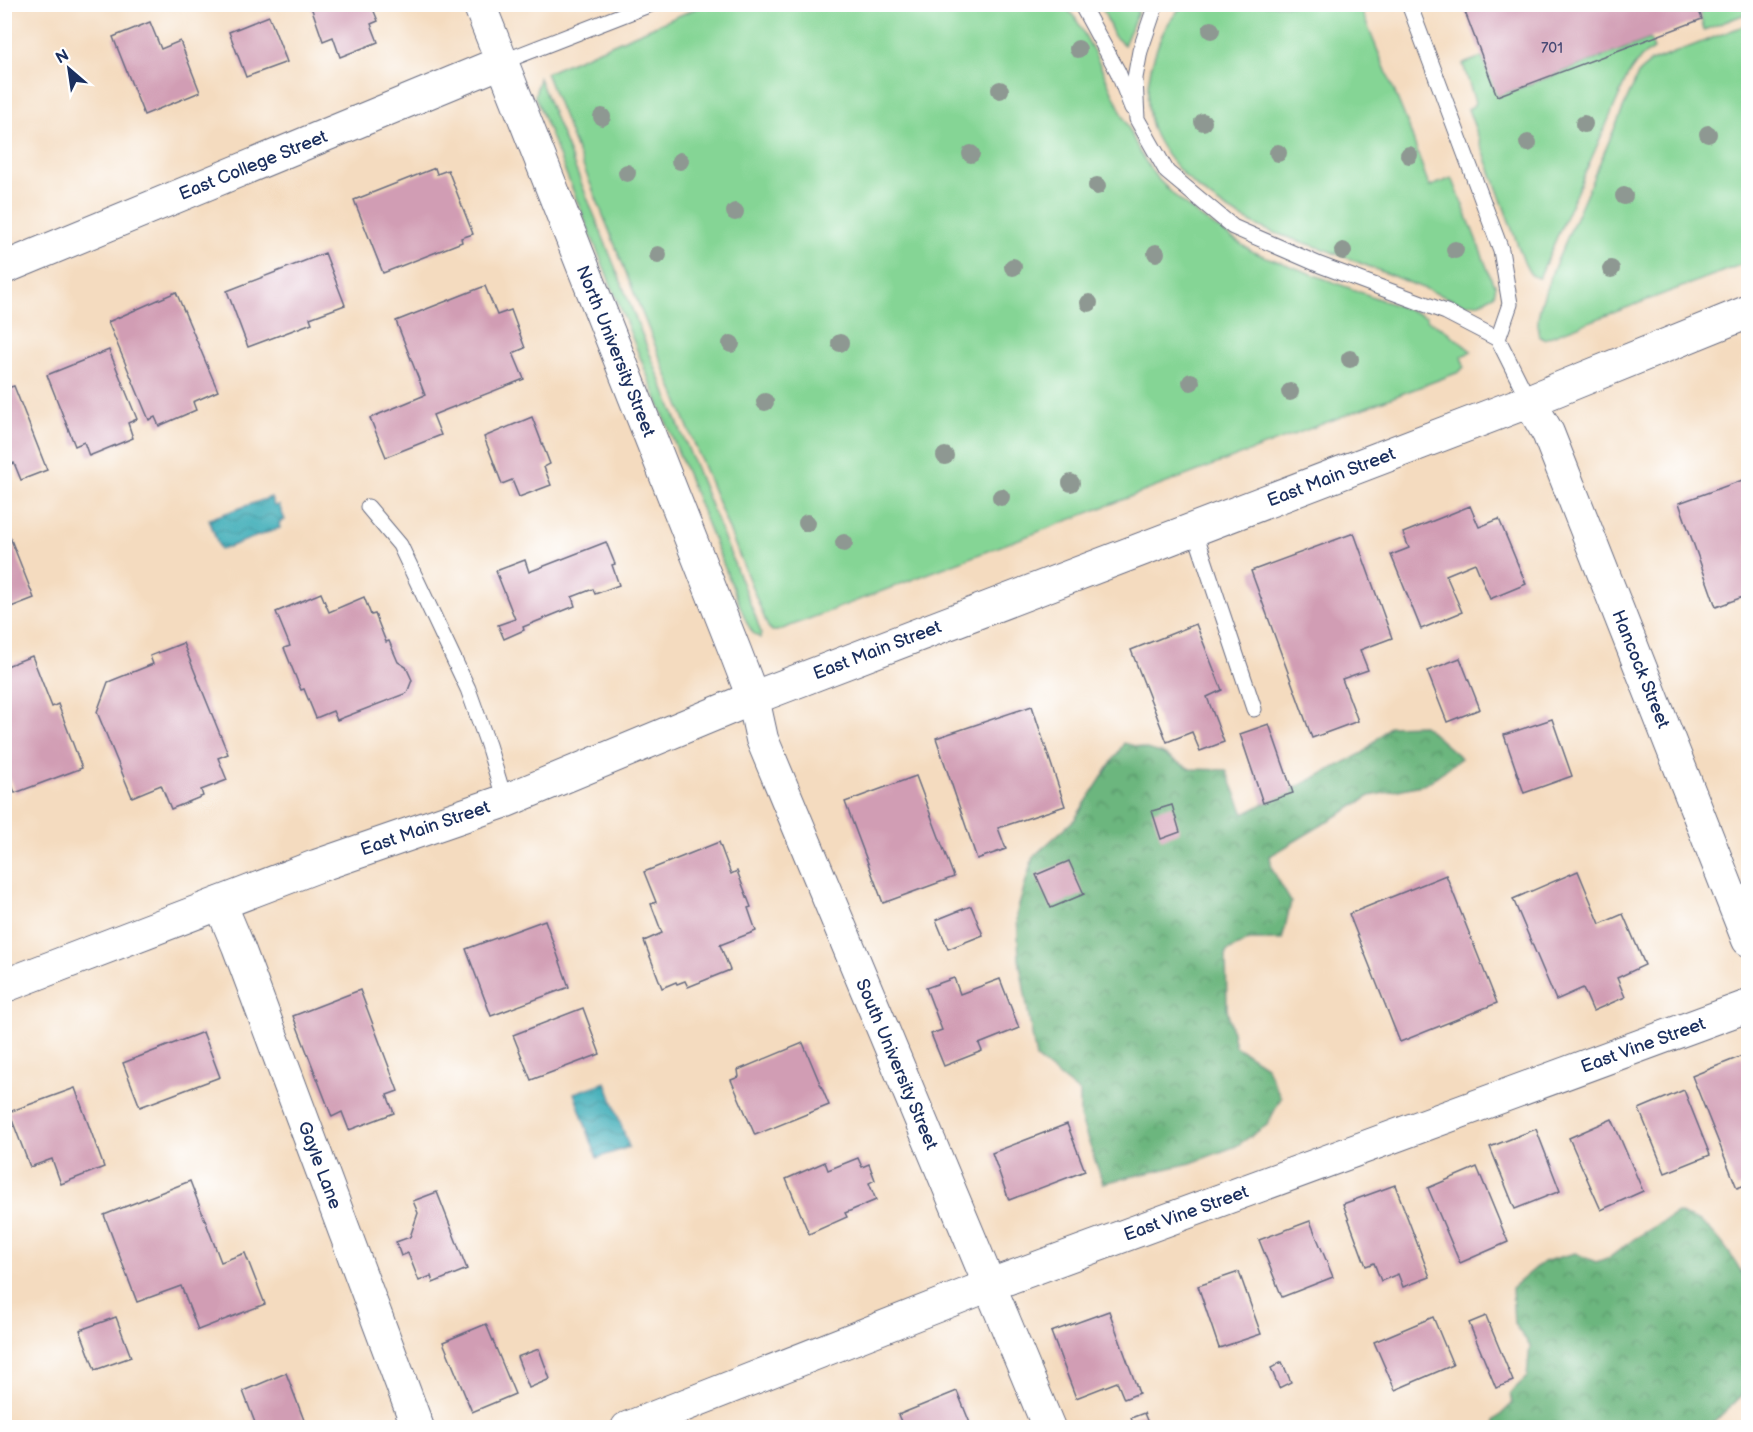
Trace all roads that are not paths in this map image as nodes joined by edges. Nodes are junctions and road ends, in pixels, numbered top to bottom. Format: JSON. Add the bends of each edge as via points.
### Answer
{"nodes":[{"id":1,"x":478,"y":4,"type":"edge"},
{"id":2,"x":651,"y":4,"type":"edge"},
{"id":3,"x":1081,"y":4,"type":"edge"},
{"id":4,"x":1156,"y":4,"type":"edge"},
{"id":5,"x":1409,"y":4,"type":"edge"},
{"id":6,"x":502,"y":62,"type":"junction"},
{"id":7,"x":1137,"y":119,"type":"junction"},
{"id":8,"x":4,"y":268,"type":"edge"},
{"id":9,"x":1749,"y":312,"type":"edge"},
{"id":10,"x":1498,"y":339,"type":"junction"},
{"id":11,"x":1529,"y":401,"type":"junction"},
{"id":12,"x":368,"y":507,"type":"dead end"},
{"id":13,"x":1194,"y":529,"type":"junction"},
{"id":14,"x":753,"y":698,"type":"junction"},
{"id":15,"x":1254,"y":709,"type":"dead end"},
{"id":16,"x":505,"y":801,"type":"junction"},
{"id":17,"x":220,"y":903,"type":"junction"},
{"id":18,"x":1749,"y":940,"type":"edge"},
{"id":19,"x":4,"y":986,"type":"edge"},
{"id":20,"x":1749,"y":1006,"type":"edge"},
{"id":21,"x":990,"y":1285,"type":"junction"},
{"id":22,"x":418,"y":1428,"type":"edge"},
{"id":23,"x":627,"y":1428,"type":"edge"},
{"id":24,"x":1049,"y":1428,"type":"edge"}],
"edges":[{"from":1,"to":6,"type":"street","name":"North University Street"},
{"from":2,"to":6,"type":"lane"},
{"from":3,"to":7,"type":"lane","via":[[1118,72]]},
{"from":4,"to":7,"type":"lane","via":[[1135,78]]},
{"from":5,"to":10,"type":"lane","via":[[1502,250],[1510,304]]},
{"from":6,"to":8,"type":"street","name":"East College Street"},
{"from":6,"to":14,"type":"street","name":"North University Street"},
{"from":7,"to":10,"type":"lane","via":[[1167,172],[1233,227],[1320,265],[1446,312]]},
{"from":9,"to":11,"type":"street","name":"East Main Street"},
{"from":10,"to":11,"type":"lane"},
{"from":11,"to":13,"type":"street","name":"East Main Street"},
{"from":11,"to":18,"type":"street","name":"Hancock Street","via":[[1548,433]]},
{"from":12,"to":16,"type":"lane","via":[[400,545],[468,689]]},
{"from":13,"to":14,"type":"street","name":"East Main Street"},
{"from":13,"to":15,"type":"lane"},
{"from":14,"to":16,"type":"street","name":"East Main Street"},
{"from":14,"to":21,"type":"street","name":"South University Street","via":[[762,739]]},
{"from":16,"to":17,"type":"street","name":"East Main Street"},
{"from":17,"to":19,"type":"street","name":"East Main Street"},
{"from":17,"to":22,"type":"street","name":"Gayle Lane"},
{"from":20,"to":21,"type":"street","name":"East Vine Street"},
{"from":21,"to":23,"type":"street","name":"East Vine Street"},
{"from":21,"to":24,"type":"street","name":"South University Street"}]}
